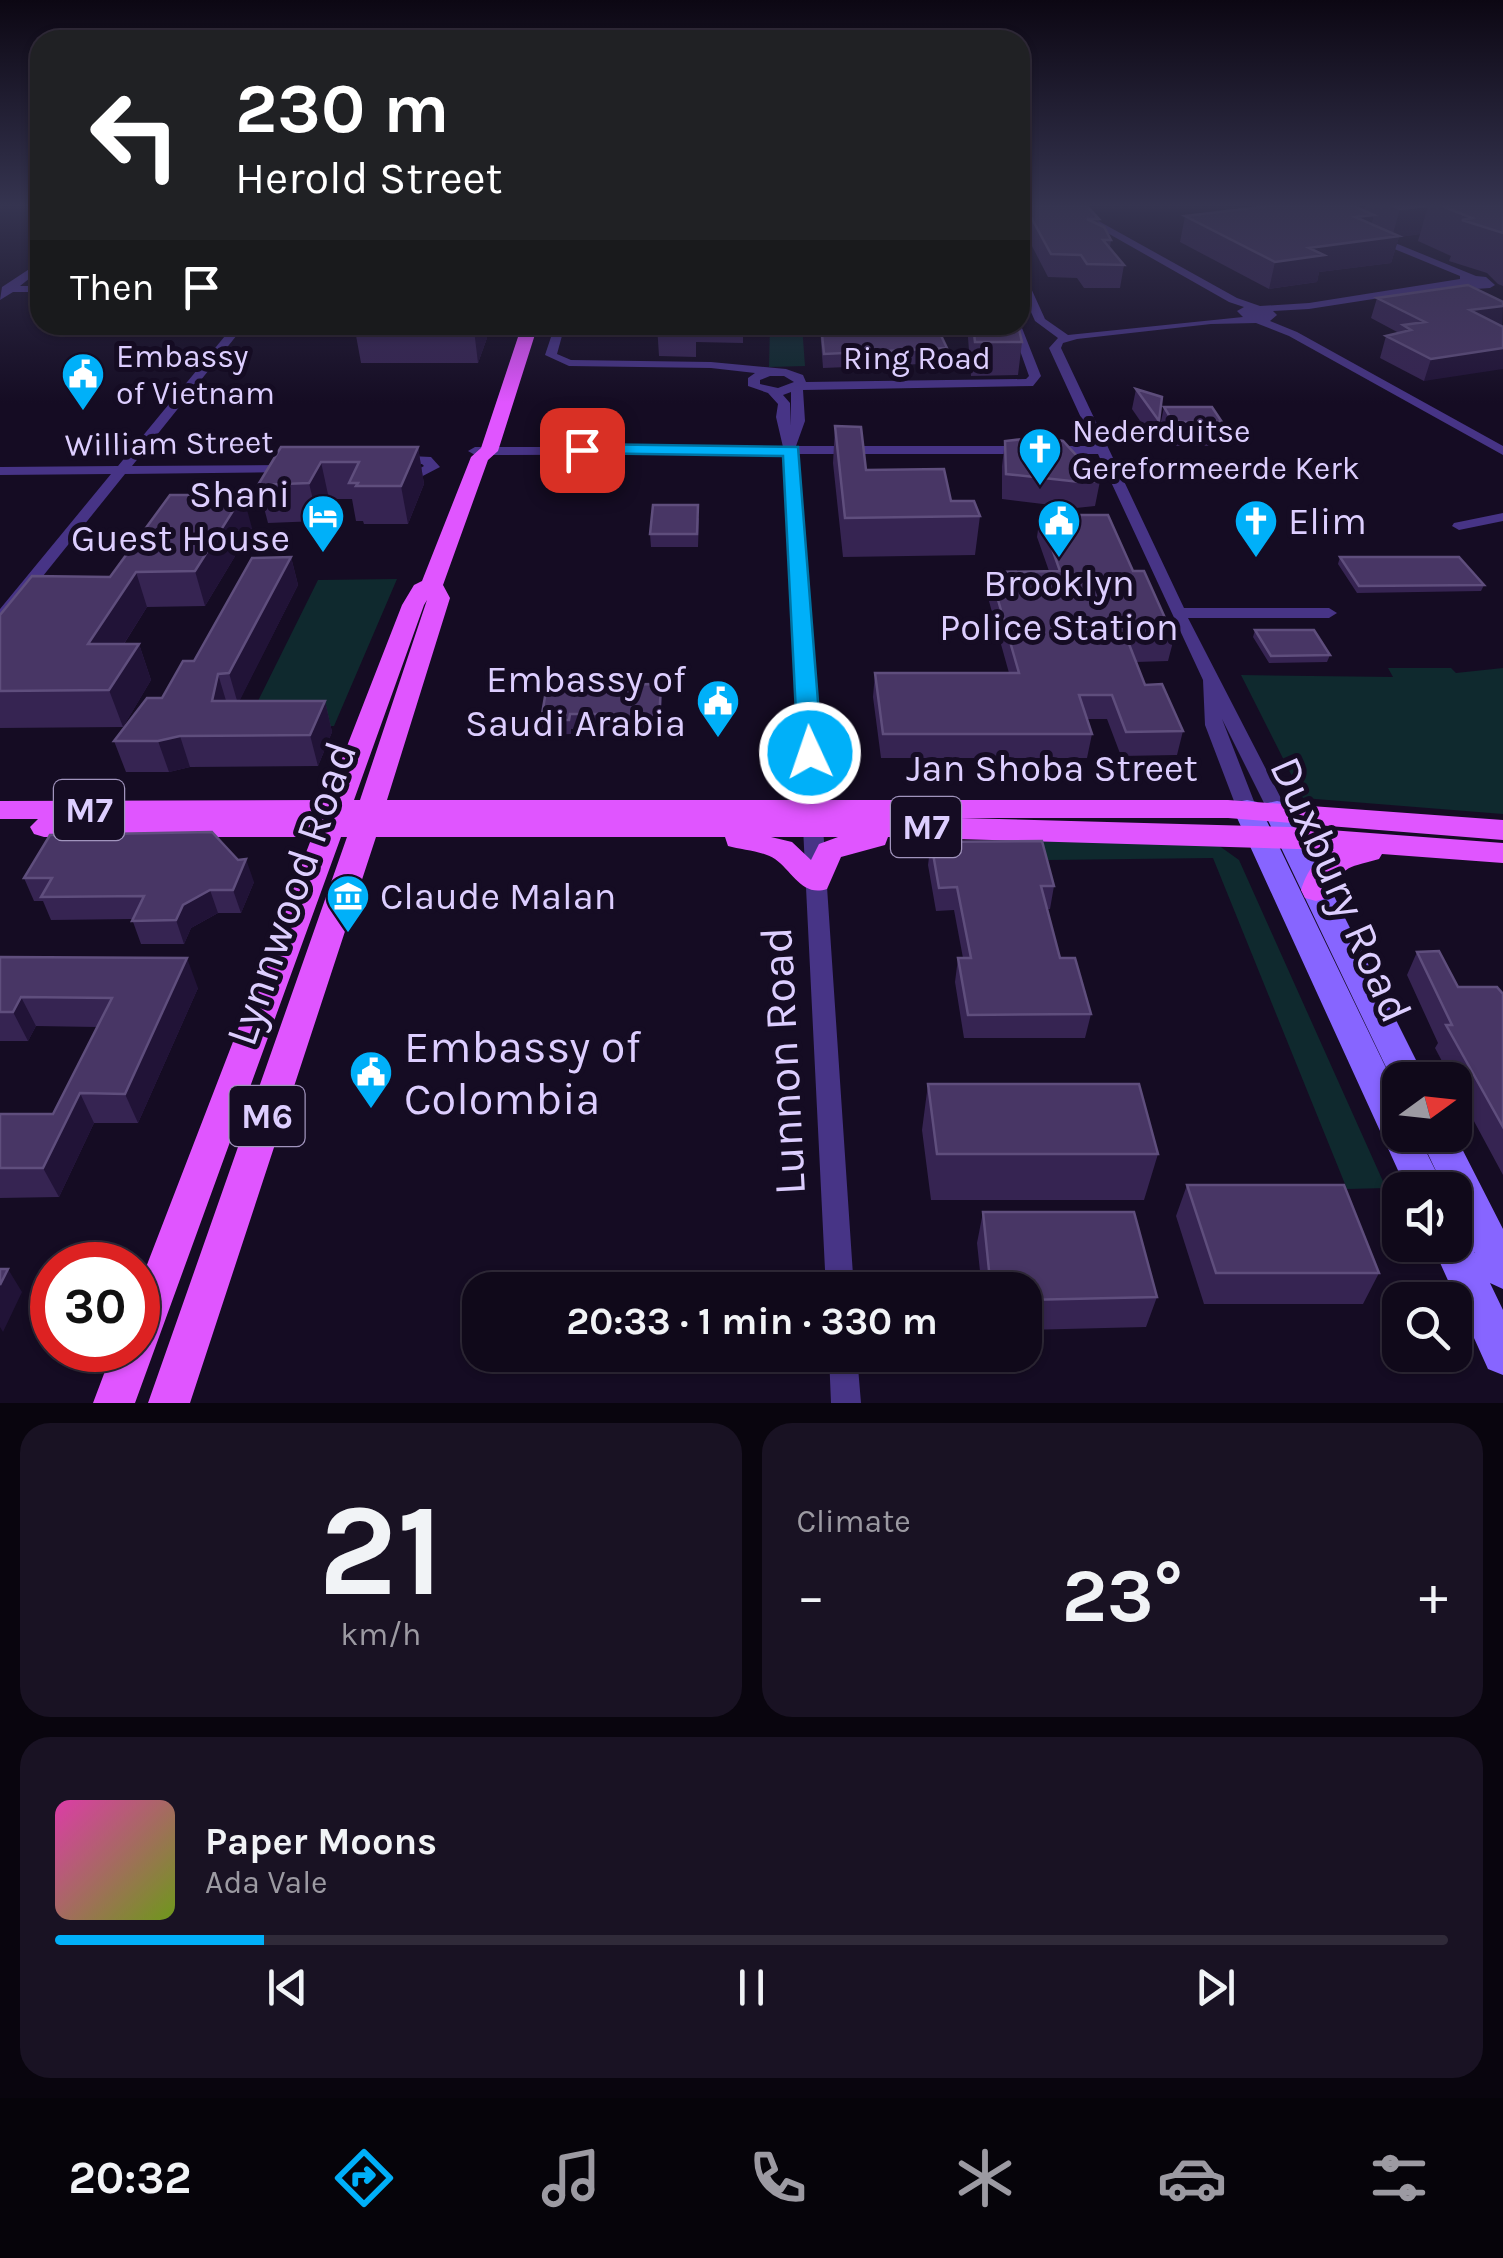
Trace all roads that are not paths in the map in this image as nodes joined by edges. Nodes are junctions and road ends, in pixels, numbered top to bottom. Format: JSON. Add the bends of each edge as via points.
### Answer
{"nodes":[{"id":1,"x":1183,"y":271,"type":"edge"},
{"id":2,"x":1450,"y":271,"type":"edge"},
{"id":3,"x":30,"y":272,"type":"edge"},
{"id":4,"x":1484,"y":284,"type":"edge"},
{"id":5,"x":30,"y":290,"type":"edge"},
{"id":6,"x":3,"y":291,"type":"edge"},
{"id":7,"x":1030,"y":299,"type":"edge"},
{"id":8,"x":1034,"y":309,"type":"junction"},
{"id":9,"x":1030,"y":312,"type":"edge"},
{"id":10,"x":1257,"y":314,"type":"junction"},
{"id":11,"x":232,"y":335,"type":"edge"},
{"id":12,"x":516,"y":335,"type":"edge"},
{"id":13,"x":526,"y":335,"type":"edge"},
{"id":14,"x":557,"y":335,"type":"edge"},
{"id":15,"x":1022,"y":335,"type":"edge"},
{"id":16,"x":1066,"y":338,"type":"junction"},
{"id":17,"x":738,"y":368,"type":"junction"},
{"id":18,"x":773,"y":372,"type":"junction"},
{"id":19,"x":884,"y":376,"type":"dead end"},
{"id":20,"x":752,"y":380,"type":"junction"},
{"id":21,"x":838,"y":385,"type":"junction"},
{"id":22,"x":798,"y":387,"type":"junction"},
{"id":23,"x":773,"y":392,"type":"junction"},
{"id":24,"x":791,"y":446,"type":"junction"},
{"id":25,"x":1102,"y":450,"type":"junction"},
{"id":26,"x":1503,"y":451,"type":"edge"},
{"id":27,"x":481,"y":453,"type":"junction"},
{"id":28,"x":379,"y":468,"type":"edge"},
{"id":29,"x":399,"y":468,"type":"edge"},
{"id":30,"x":300,"y":469,"type":"edge"},
{"id":31,"x":0,"y":471,"type":"edge"},
{"id":32,"x":121,"y":471,"type":"junction"},
{"id":33,"x":1503,"y":517,"type":"edge"},
{"id":34,"x":1459,"y":526,"type":"dead end"},
{"id":35,"x":432,"y":584,"type":"junction"},
{"id":36,"x":1178,"y":612,"type":"junction"},
{"id":37,"x":1330,"y":613,"type":"dead end"},
{"id":38,"x":0,"y":619,"type":"edge"},
{"id":39,"x":1210,"y":678,"type":"junction"},
{"id":40,"x":0,"y":810,"type":"edge"},
{"id":41,"x":813,"y":817,"type":"junction"},
{"id":42,"x":369,"y":818,"type":"junction"},
{"id":43,"x":332,"y":819,"type":"junction"},
{"id":44,"x":1268,"y":823,"type":"junction"},
{"id":45,"x":0,"y":827,"type":"edge"},
{"id":46,"x":674,"y":828,"type":"junction"},
{"id":47,"x":929,"y":828,"type":"junction"},
{"id":48,"x":1503,"y":830,"type":"edge"},
{"id":49,"x":1434,"y":846,"type":"junction"},
{"id":50,"x":1503,"y":853,"type":"edge"},
{"id":51,"x":816,"y":882,"type":"junction"},
{"id":52,"x":1316,"y":890,"type":"junction"},
{"id":53,"x":1401,"y":1062,"type":"edge"},
{"id":54,"x":1444,"y":1152,"type":"edge"},
{"id":55,"x":1418,"y":1172,"type":"edge"},
{"id":56,"x":1459,"y":1262,"type":"edge"},
{"id":57,"x":1503,"y":1270,"type":"edge"},
{"id":58,"x":839,"y":1272,"type":"edge"},
{"id":59,"x":160,"y":1281,"type":"edge"},
{"id":60,"x":1503,"y":1354,"type":"edge"},
{"id":61,"x":126,"y":1372,"type":"edge"},
{"id":62,"x":844,"y":1372,"type":"edge"},
{"id":63,"x":114,"y":1403,"type":"edge"},
{"id":64,"x":169,"y":1403,"type":"edge"},
{"id":65,"x":846,"y":1403,"type":"edge"}],
"edges":[{"from":1,"to":10,"type":"street"},
{"from":2,"to":4,"type":"street"},
{"from":3,"to":6,"type":"street"},
{"from":4,"to":10,"type":"street"},
{"from":5,"to":6,"type":"street"},
{"from":7,"to":8,"type":"street","name":"Ring Road"},
{"from":8,"to":9,"type":"street","name":"Ring Road"},
{"from":8,"to":16,"type":"street","name":"Ring Road","via":[[1044,325]]},
{"from":10,"to":16,"type":"street"},
{"from":10,"to":26,"type":"street"},
{"from":11,"to":32,"type":"street"},
{"from":12,"to":27,"type":"main road","name":"Lynnwood Road","number":"M6"},
{"from":13,"to":27,"type":"main road","name":"Lynnwood Road","number":"M6"},
{"from":14,"to":17,"type":"street","via":[[551,355],[570,363]]},
{"from":15,"to":21,"type":"street","name":"Ring Road","via":[[1035,376],[1029,383]]},
{"from":16,"to":25,"type":"street","name":"Duxbury Road","via":[[1056,353]]},
{"from":17,"to":18,"type":"street"},
{"from":17,"to":20,"type":"street"},
{"from":18,"to":20,"type":"street"},
{"from":18,"to":22,"type":"street","via":[[797,376]]},
{"from":19,"to":21,"type":"street","via":[[852,374]]},
{"from":20,"to":23,"type":"street"},
{"from":21,"to":22,"type":"street","name":"Ring Road"},
{"from":22,"to":23,"type":"street","name":"Ring Road"},
{"from":22,"to":24,"type":"street","name":"Lunnon Road"},
{"from":23,"to":24,"type":"street","name":"Lunnon Road","via":[[784,403]]},
{"from":24,"to":25,"type":"street"},
{"from":24,"to":27,"type":"street"},
{"from":24,"to":41,"type":"street","name":"Lunnon Road"},
{"from":25,"to":36,"type":"street","name":"Duxbury Road"},
{"from":27,"to":35,"type":"main road","name":"Lynnwood Road","number":"M6"},
{"from":28,"to":29,"type":"street"},
{"from":30,"to":32,"type":"street","name":"William Street"},
{"from":31,"to":32,"type":"street","name":"William Street"},
{"from":32,"to":38,"type":"street"},
{"from":33,"to":34,"type":"street"},
{"from":35,"to":42,"type":"main road","name":"Lynnwood Road","number":"M6","via":[[438,606]]},
{"from":35,"to":43,"type":"main road","name":"Lynnwood Road","number":"M6","via":[[413,605]]},
{"from":36,"to":37,"type":"street"},
{"from":36,"to":39,"type":"street","name":"Duxbury Road"},
{"from":39,"to":44,"type":"street","name":"Duxbury Road"},
{"from":39,"to":44,"type":"street","name":"Duxbury Road","via":[[1214,724]]},
{"from":40,"to":43,"type":"main road","name":"Jan Shoba Street","number":"M7"},
{"from":41,"to":42,"type":"main road","name":"Jan Shoba Street","number":"M7","via":[[718,810]]},
{"from":41,"to":44,"type":"main road","name":"Jan Shoba Street","number":"M7"},
{"from":41,"to":46,"type":"main road","name":"Jan Shoba Street","number":"M7"},
{"from":41,"to":47,"type":"main road","name":"Jan Shoba Street","number":"M7"},
{"from":41,"to":51,"type":"street","name":"Lunnon Road"},
{"from":42,"to":43,"type":"main road","name":"Jan Shoba Street","number":"M7"},
{"from":42,"to":46,"type":"main road","name":"Jan Shoba Street","number":"M7"},
{"from":42,"to":64,"type":"main road","name":"Lynnwood Road","number":"M6"},
{"from":43,"to":45,"type":"main road","name":"Jan Shoba Street","number":"M7"},
{"from":43,"to":59,"type":"main road","name":"Lynnwood Road","number":"M6"},
{"from":44,"to":47,"type":"main road","name":"Jan Shoba Street","number":"M7"},
{"from":44,"to":48,"type":"main road","name":"Jan Shoba Street","number":"M7"},
{"from":44,"to":49,"type":"main road","name":"Jan Shoba Street","number":"M7"},
{"from":44,"to":52,"type":"main road","name":"Duxbury Road"},
{"from":44,"to":55,"type":"main road","name":"Duxbury Road"},
{"from":46,"to":51,"type":"main road","via":[[773,845]]},
{"from":47,"to":51,"type":"main road","via":[[835,848]]},
{"from":49,"to":50,"type":"main road","name":"Jan Shoba Street","number":"M7"},
{"from":49,"to":52,"type":"main road","via":[[1340,857],[1322,870]]},
{"from":51,"to":58,"type":"street","name":"Lunnon Road"},
{"from":52,"to":53,"type":"main road","name":"Duxbury Road"},
{"from":54,"to":57,"type":"main road"},
{"from":56,"to":60,"type":"main road"},
{"from":61,"to":63,"type":"main road"},
{"from":62,"to":65,"type":"street"}]}
